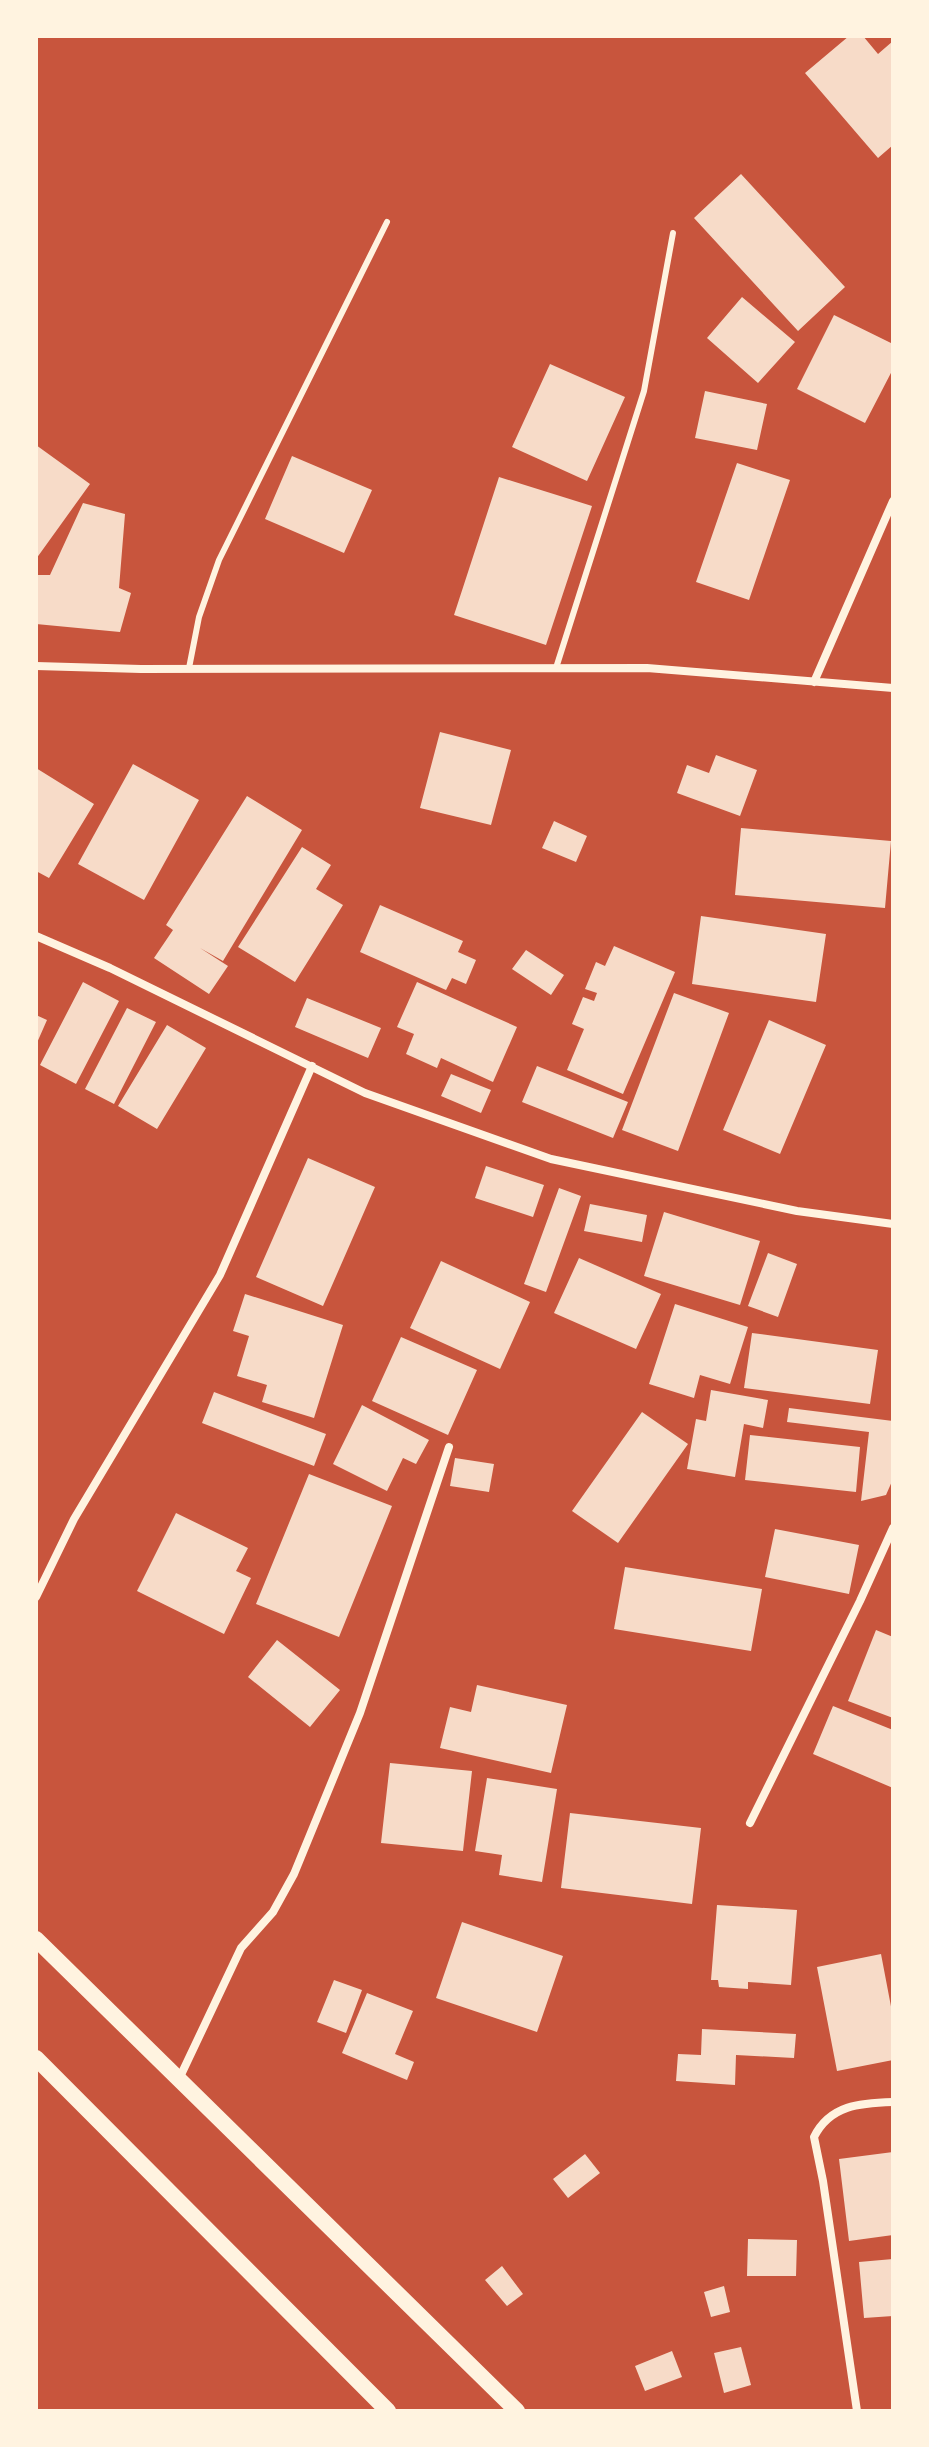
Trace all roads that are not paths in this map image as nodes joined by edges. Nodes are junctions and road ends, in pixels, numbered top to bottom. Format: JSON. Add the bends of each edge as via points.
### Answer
{"nodes":[{"id":1,"x":387,"y":222,"type":"dead end"},
{"id":2,"x":673,"y":233,"type":"dead end"},
{"id":3,"x":893,"y":501,"type":"edge"},
{"id":4,"x":36,"y":666,"type":"edge"},
{"id":5,"x":189,"y":668,"type":"junction"},
{"id":6,"x":556,"y":668,"type":"junction"},
{"id":7,"x":814,"y":682,"type":"junction"},
{"id":8,"x":893,"y":688,"type":"edge"},
{"id":9,"x":36,"y":936,"type":"edge"},
{"id":10,"x":312,"y":1066,"type":"junction"},
{"id":11,"x":893,"y":1224,"type":"edge"},
{"id":12,"x":449,"y":1447,"type":"dead end"},
{"id":13,"x":893,"y":1528,"type":"edge"},
{"id":14,"x":36,"y":1597,"type":"edge"},
{"id":15,"x":750,"y":1823,"type":"dead end"},
{"id":16,"x":36,"y":1939,"type":"edge"},
{"id":17,"x":36,"y":2058,"type":"edge"},
{"id":18,"x":179,"y":2079,"type":"junction"},
{"id":19,"x":893,"y":2102,"type":"edge"},
{"id":20,"x":388,"y":2411,"type":"edge"},
{"id":21,"x":517,"y":2411,"type":"edge"},
{"id":22,"x":857,"y":2411,"type":"edge"}],
"edges":[{"from":1,"to":5,"type":"lane","via":[[219,560],[199,617]]},
{"from":2,"to":6,"type":"lane","via":[[644,391]]},
{"from":3,"to":7,"type":"street"},
{"from":4,"to":5,"type":"street"},
{"from":5,"to":6,"type":"street"},
{"from":6,"to":7,"type":"street","via":[[647,668]]},
{"from":7,"to":8,"type":"street"},
{"from":9,"to":10,"type":"street"},
{"from":10,"to":11,"type":"street","via":[[365,1093],[551,1159],[797,1211]]},
{"from":10,"to":14,"type":"street","via":[[220,1275],[74,1519]]},
{"from":12,"to":18,"type":"street","via":[[360,1713],[294,1874],[273,1912],[241,1948]]},
{"from":13,"to":15,"type":"street"},
{"from":16,"to":18,"type":"main road"},
{"from":17,"to":20,"type":"main road"},
{"from":18,"to":21,"type":"main road"},
{"from":19,"to":22,"type":"street","via":[[828,2116],[814,2137]]}]}
